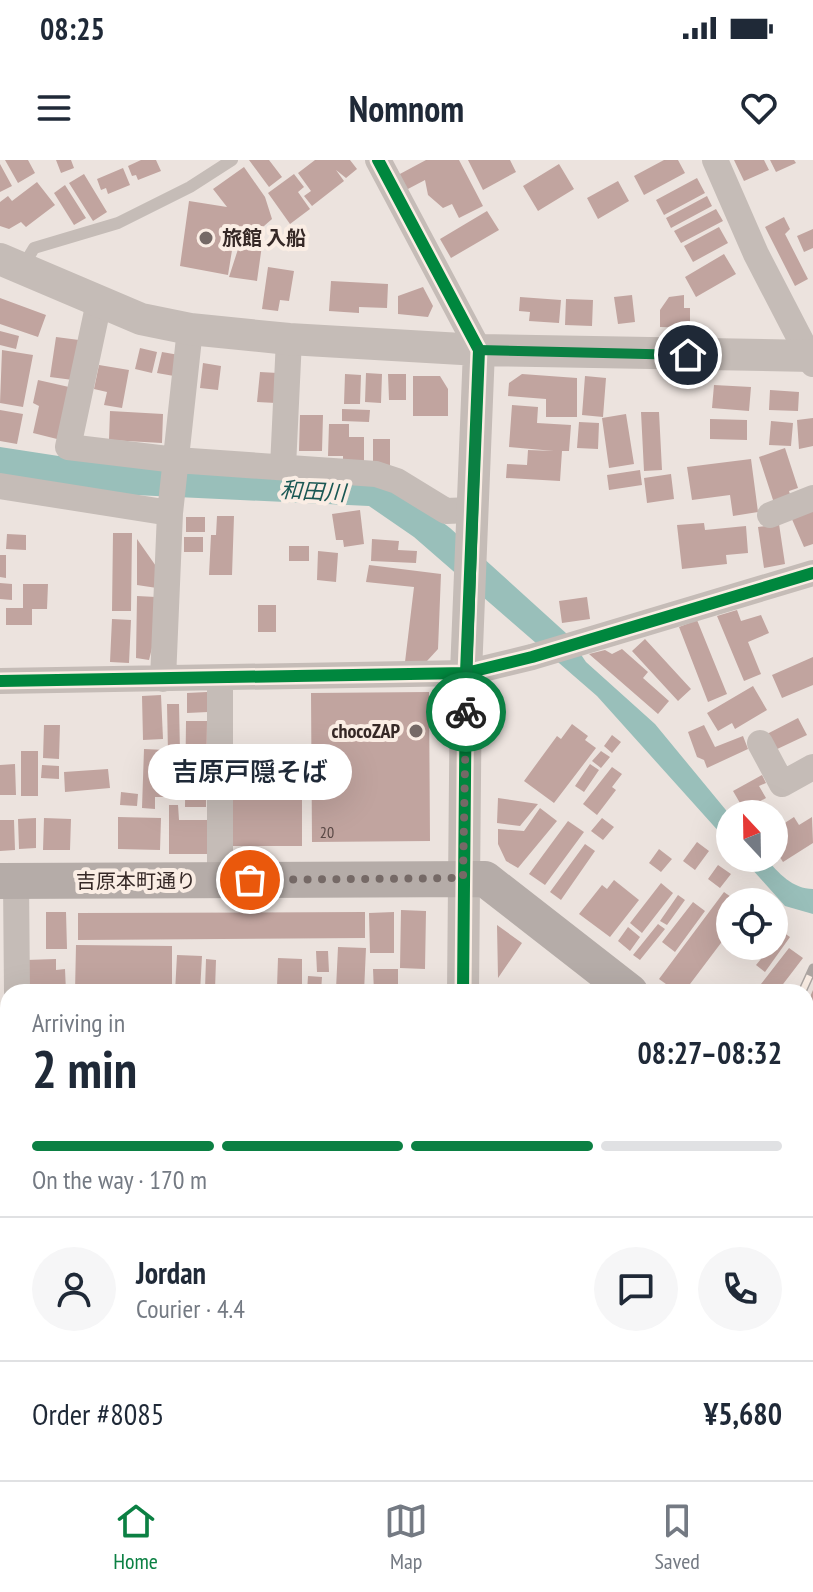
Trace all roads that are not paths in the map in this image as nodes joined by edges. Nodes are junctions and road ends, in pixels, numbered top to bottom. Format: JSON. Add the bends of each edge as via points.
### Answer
{"nodes":[{"id":1,"x":232,"y":160,"type":"edge"},
{"id":2,"x":378,"y":160,"type":"edge"},
{"id":3,"x":715,"y":160,"type":"edge"},
{"id":4,"x":11,"y":263,"type":"edge"},
{"id":5,"x":99,"y":302,"type":"junction"},
{"id":6,"x":190,"y":329,"type":"junction"},
{"id":7,"x":289,"y":339,"type":"junction"},
{"id":8,"x":479,"y":350,"type":"junction"},
{"id":9,"x":811,"y":359,"type":"edge"},
{"id":10,"x":176,"y":463,"type":"junction"},
{"id":11,"x":283,"y":467,"type":"junction"},
{"id":12,"x":0,"y":486,"type":"edge"},
{"id":13,"x":813,"y":498,"type":"edge"},
{"id":14,"x":172,"y":507,"type":"junction"},
{"id":15,"x":472,"y":510,"type":"junction"},
{"id":16,"x":770,"y":515,"type":"dead end"},
{"id":17,"x":813,"y":573,"type":"edge"},
{"id":18,"x":466,"y":673,"type":"junction"},
{"id":19,"x":163,"y":679,"type":"junction"},
{"id":20,"x":220,"y":679,"type":"junction"},
{"id":21,"x":0,"y":681,"type":"edge"},
{"id":22,"x":760,"y":743,"type":"dead end"},
{"id":23,"x":813,"y":767,"type":"edge"},
{"id":24,"x":463,"y":878,"type":"junction"},
{"id":25,"x":220,"y":880,"type":"junction"},
{"id":26,"x":8,"y":881,"type":"edge"},
{"id":27,"x":16,"y":984,"type":"edge"},
{"id":28,"x":463,"y":984,"type":"edge"},
{"id":29,"x":620,"y":984,"type":"edge"}],
"edges":[{"from":1,"to":4,"type":"lane","via":[[118,223],[34,248]]},
{"from":2,"to":8,"type":"street"},
{"from":3,"to":9,"type":"street"},
{"from":4,"to":5,"type":"street"},
{"from":5,"to":6,"type":"street","via":[[141,319]]},
{"from":5,"to":10,"type":"street","via":[[68,447]]},
{"from":6,"to":7,"type":"street"},
{"from":6,"to":10,"type":"street"},
{"from":7,"to":8,"type":"street"},
{"from":7,"to":11,"type":"street"},
{"from":8,"to":9,"type":"street"},
{"from":8,"to":15,"type":"street"},
{"from":10,"to":11,"type":"street"},
{"from":10,"to":14,"type":"street"},
{"from":11,"to":15,"type":"street","via":[[376,474],[446,511]]},
{"from":12,"to":14,"type":"street"},
{"from":13,"to":16,"type":"street"},
{"from":14,"to":19,"type":"street"},
{"from":15,"to":18,"type":"street"},
{"from":17,"to":18,"type":"street"},
{"from":18,"to":20,"type":"street"},
{"from":18,"to":24,"type":"street"},
{"from":19,"to":20,"type":"street"},
{"from":19,"to":21,"type":"street"},
{"from":20,"to":25,"type":"street"},
{"from":22,"to":23,"type":"street","via":[[782,784]]},
{"from":24,"to":25,"type":"main road","name":"吉原本町通り"},
{"from":24,"to":28,"type":"street"},
{"from":24,"to":29,"type":"main road","name":"吉原本町通り","via":[[485,879]]},
{"from":25,"to":26,"type":"main road","name":"吉原本町通り"},
{"from":26,"to":27,"type":"street"}]}
